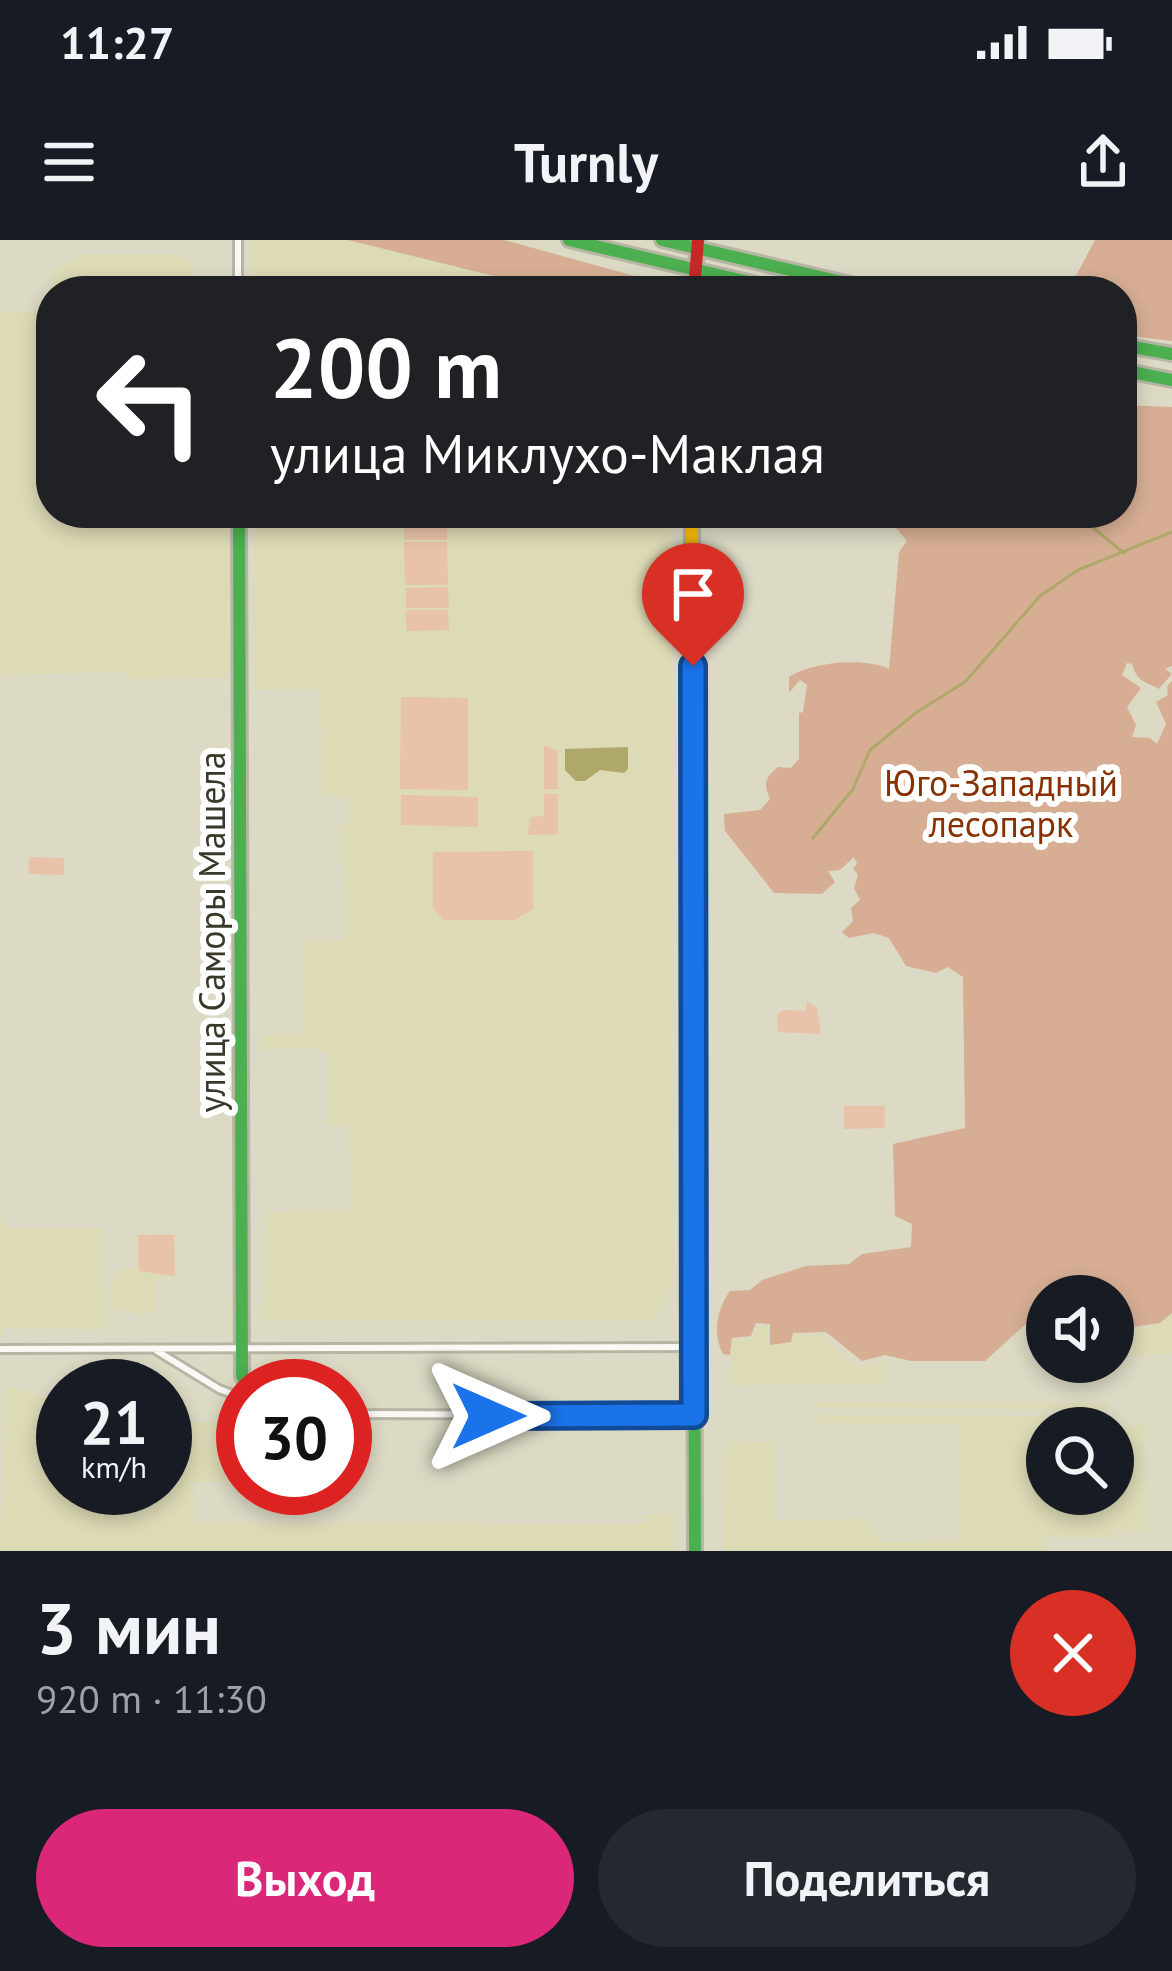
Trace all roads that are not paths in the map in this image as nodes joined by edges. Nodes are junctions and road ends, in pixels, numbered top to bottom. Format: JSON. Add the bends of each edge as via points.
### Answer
{"nodes":[{"id":1,"x":238,"y":240,"type":"edge"},
{"id":2,"x":569,"y":240,"type":"edge"},
{"id":3,"x":662,"y":240,"type":"edge"},
{"id":4,"x":698,"y":244,"type":"edge"},
{"id":5,"x":696,"y":270,"type":"junction"},
{"id":6,"x":238,"y":276,"type":"edge"},
{"id":7,"x":695,"y":276,"type":"edge"},
{"id":8,"x":722,"y":276,"type":"edge"},
{"id":9,"x":822,"y":276,"type":"edge"},
{"id":10,"x":1137,"y":348,"type":"edge"},
{"id":11,"x":1172,"y":355,"type":"edge"},
{"id":12,"x":1137,"y":373,"type":"edge"},
{"id":13,"x":1172,"y":380,"type":"edge"},
{"id":14,"x":239,"y":528,"type":"edge"},
{"id":15,"x":692,"y":528,"type":"edge"},
{"id":16,"x":694,"y":1347,"type":"junction"},
{"id":17,"x":0,"y":1349,"type":"edge"},
{"id":18,"x":154,"y":1349,"type":"junction"},
{"id":19,"x":242,"y":1350,"type":"junction"},
{"id":20,"x":243,"y":1359,"type":"edge"},
{"id":21,"x":216,"y":1383,"type":"edge"},
{"id":22,"x":372,"y":1414,"type":"edge"},
{"id":23,"x":694,"y":1415,"type":"junction"},
{"id":24,"x":695,"y":1551,"type":"edge"}],
"edges":[{"from":1,"to":6,"type":"street"},
{"from":2,"to":5,"type":"main road"},
{"from":3,"to":4,"type":"main road"},
{"from":4,"to":5,"type":"main road"},
{"from":4,"to":9,"type":"main road"},
{"from":5,"to":7,"type":"main road"},
{"from":5,"to":8,"type":"main road"},
{"from":10,"to":11,"type":"main road"},
{"from":12,"to":13,"type":"main road"},
{"from":14,"to":19,"type":"main road","name":"улица Саморы Машела"},
{"from":15,"to":16,"type":"main road"},
{"from":16,"to":19,"type":"street"},
{"from":16,"to":23,"type":"main road"},
{"from":17,"to":18,"type":"street"},
{"from":18,"to":19,"type":"street"},
{"from":18,"to":21,"type":"street"},
{"from":19,"to":20,"type":"main road","name":"улица Саморы Машела"},
{"from":22,"to":23,"type":"street"},
{"from":23,"to":24,"type":"main road"}]}
